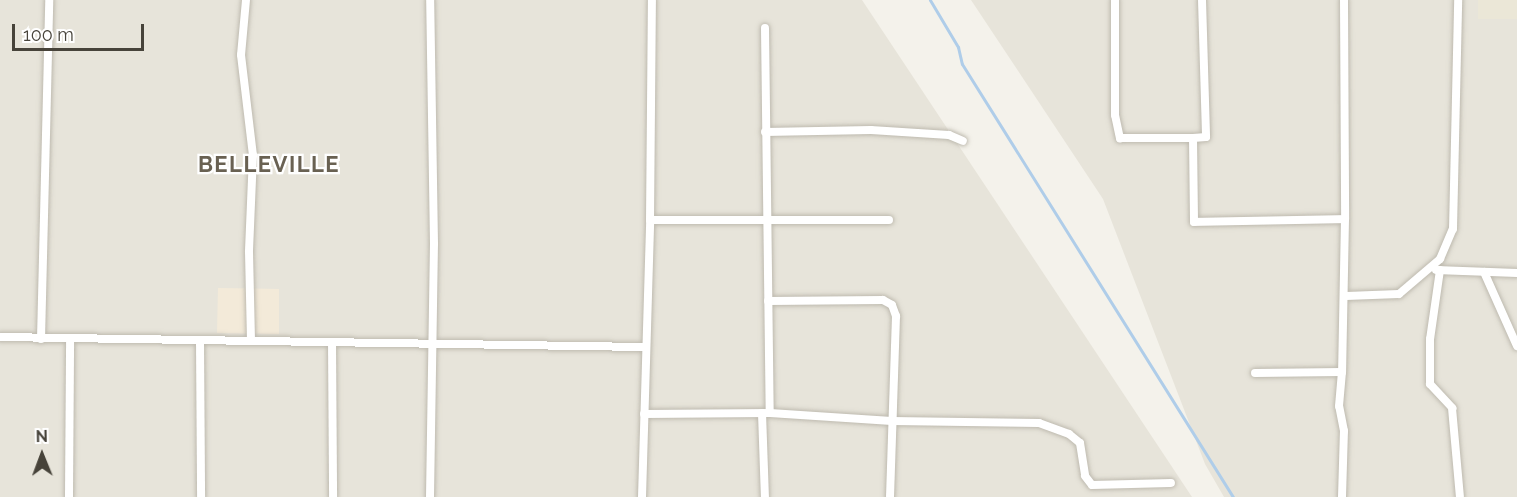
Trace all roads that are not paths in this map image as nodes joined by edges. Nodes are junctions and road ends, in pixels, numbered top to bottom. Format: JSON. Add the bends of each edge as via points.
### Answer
{"nodes":[{"id":1,"x":49,"y":0,"type":"edge"},
{"id":2,"x":246,"y":0,"type":"edge"},
{"id":3,"x":430,"y":0,"type":"edge"},
{"id":4,"x":652,"y":0,"type":"edge"},
{"id":5,"x":1116,"y":0,"type":"edge"},
{"id":6,"x":1202,"y":0,"type":"edge"},
{"id":7,"x":1344,"y":0,"type":"edge"},
{"id":8,"x":1458,"y":0,"type":"edge"},
{"id":9,"x":765,"y":27,"type":"dead end"},
{"id":10,"x":765,"y":132,"type":"junction"},
{"id":11,"x":1193,"y":138,"type":"junction"},
{"id":12,"x":963,"y":141,"type":"dead end"},
{"id":13,"x":1345,"y":219,"type":"junction"},
{"id":14,"x":651,"y":220,"type":"junction"},
{"id":15,"x":767,"y":220,"type":"junction"},
{"id":16,"x":889,"y":220,"type":"dead end"},
{"id":17,"x":1429,"y":270,"type":"junction"},
{"id":18,"x":1440,"y":270,"type":"junction"},
{"id":19,"x":1484,"y":272,"type":"junction"},
{"id":20,"x":1517,"y":273,"type":"edge"},
{"id":21,"x":1346,"y":296,"type":"junction"},
{"id":22,"x":768,"y":301,"type":"junction"},
{"id":23,"x":0,"y":337,"type":"edge"},
{"id":24,"x":41,"y":339,"type":"junction"},
{"id":25,"x":70,"y":339,"type":"junction"},
{"id":26,"x":251,"y":340,"type":"junction"},
{"id":27,"x":200,"y":342,"type":"junction"},
{"id":28,"x":332,"y":342,"type":"junction"},
{"id":29,"x":431,"y":343,"type":"junction"},
{"id":30,"x":1517,"y":346,"type":"edge"},
{"id":31,"x":646,"y":347,"type":"junction"},
{"id":32,"x":1342,"y":372,"type":"junction"},
{"id":33,"x":1255,"y":373,"type":"dead end"},
{"id":34,"x":766,"y":413,"type":"junction"},
{"id":35,"x":644,"y":414,"type":"junction"},
{"id":36,"x":892,"y":421,"type":"junction"},
{"id":37,"x":1171,"y":483,"type":"dead end"},
{"id":38,"x":69,"y":497,"type":"edge"},
{"id":39,"x":201,"y":497,"type":"edge"},
{"id":40,"x":333,"y":497,"type":"edge"},
{"id":41,"x":430,"y":497,"type":"edge"},
{"id":42,"x":642,"y":497,"type":"edge"},
{"id":43,"x":765,"y":497,"type":"edge"},
{"id":44,"x":890,"y":497,"type":"edge"},
{"id":45,"x":1342,"y":497,"type":"edge"},
{"id":46,"x":1460,"y":497,"type":"edge"}],
"edges":[{"from":1,"to":24,"type":"street"},
{"from":2,"to":26,"type":"street","via":[[241,55],[253,155]]},
{"from":3,"to":29,"type":"street","via":[[434,244]]},
{"from":4,"to":14,"type":"street"},
{"from":5,"to":11,"type":"street","via":[[1115,115],[1119,138]]},
{"from":6,"to":11,"type":"street","via":[[1206,137]]},
{"from":7,"to":13,"type":"street"},
{"from":8,"to":17,"type":"street","via":[[1453,229],[1440,259]]},
{"from":9,"to":10,"type":"street"},
{"from":10,"to":12,"type":"street","via":[[871,130],[949,135]]},
{"from":10,"to":15,"type":"street"},
{"from":11,"to":13,"type":"street","via":[[1194,222]]},
{"from":13,"to":21,"type":"street"},
{"from":14,"to":15,"type":"street"},
{"from":14,"to":31,"type":"street"},
{"from":15,"to":16,"type":"street"},
{"from":15,"to":22,"type":"street"},
{"from":17,"to":18,"type":"street"},
{"from":17,"to":21,"type":"street","via":[[1399,294]]},
{"from":18,"to":19,"type":"street"},
{"from":18,"to":46,"type":"street","via":[[1430,339],[1430,384],[1452,408]]},
{"from":19,"to":20,"type":"street"},
{"from":19,"to":30,"type":"street"},
{"from":21,"to":32,"type":"street"},
{"from":22,"to":34,"type":"street"},
{"from":22,"to":36,"type":"street","via":[[883,300],[892,305],[896,316]]},
{"from":23,"to":24,"type":"street"},
{"from":24,"to":25,"type":"street"},
{"from":25,"to":27,"type":"street"},
{"from":25,"to":38,"type":"street"},
{"from":26,"to":27,"type":"street"},
{"from":26,"to":28,"type":"street"},
{"from":27,"to":39,"type":"street"},
{"from":28,"to":29,"type":"street"},
{"from":28,"to":40,"type":"street"},
{"from":29,"to":31,"type":"street"},
{"from":29,"to":41,"type":"street"},
{"from":31,"to":35,"type":"street"},
{"from":32,"to":33,"type":"street"},
{"from":32,"to":45,"type":"street"},
{"from":34,"to":35,"type":"street"},
{"from":34,"to":36,"type":"street"},
{"from":34,"to":43,"type":"street"},
{"from":35,"to":42,"type":"street"},
{"from":36,"to":37,"type":"street","via":[[1039,423],[1069,434],[1080,443],[1085,476],[1092,485]]},
{"from":36,"to":44,"type":"street"}]}
